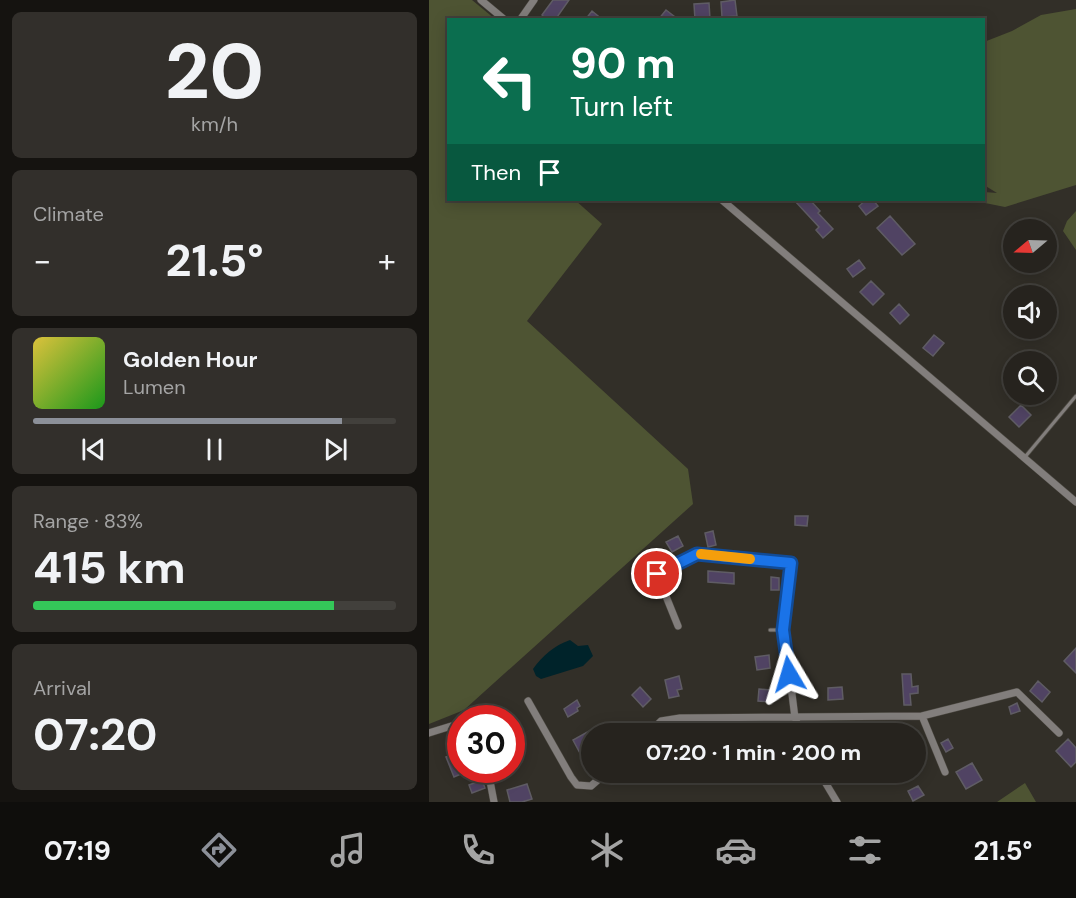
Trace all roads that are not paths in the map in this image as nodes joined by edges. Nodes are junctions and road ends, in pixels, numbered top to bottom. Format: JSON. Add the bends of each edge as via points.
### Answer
{"nodes":[{"id":1,"x":481,"y":0,"type":"edge"},
{"id":2,"x":534,"y":0,"type":"edge"},
{"id":3,"x":503,"y":18,"type":"edge"},
{"id":4,"x":522,"y":18,"type":"edge"},
{"id":5,"x":723,"y":201,"type":"edge"},
{"id":6,"x":1076,"y":396,"type":"edge"},
{"id":7,"x":1024,"y":458,"type":"junction"},
{"id":8,"x":1076,"y":502,"type":"edge"},
{"id":9,"x":678,"y":626,"type":"dead end"},
{"id":10,"x":770,"y":630,"type":"dead end"},
{"id":11,"x":783,"y":630,"type":"junction"},
{"id":12,"x":528,"y":700,"type":"dead end"},
{"id":13,"x":923,"y":716,"type":"junction"},
{"id":14,"x":713,"y":718,"type":"junction"},
{"id":15,"x":795,"y":718,"type":"junction"},
{"id":16,"x":659,"y":723,"type":"edge"},
{"id":17,"x":713,"y":723,"type":"edge"},
{"id":18,"x":798,"y":723,"type":"edge"},
{"id":19,"x":447,"y":727,"type":"edge"},
{"id":20,"x":429,"y":733,"type":"edge"},
{"id":21,"x":1059,"y":733,"type":"dead end"},
{"id":22,"x":945,"y":772,"type":"dead end"},
{"id":23,"x":490,"y":783,"type":"edge"},
{"id":24,"x":594,"y":783,"type":"edge"},
{"id":25,"x":826,"y":783,"type":"edge"},
{"id":26,"x":494,"y":802,"type":"edge"},
{"id":27,"x":837,"y":802,"type":"edge"}],
"edges":[{"from":1,"to":3,"type":"street"},
{"from":2,"to":4,"type":"street"},
{"from":5,"to":7,"type":"street"},
{"from":6,"to":7,"type":"lane"},
{"from":7,"to":8,"type":"street"},
{"from":9,"to":11,"type":"street","via":[[657,574],[697,554],[791,563]]},
{"from":10,"to":11,"type":"lane"},
{"from":11,"to":15,"type":"street"},
{"from":12,"to":24,"type":"street","via":[[577,785]]},
{"from":13,"to":15,"type":"street"},
{"from":13,"to":21,"type":"street","via":[[1017,692]]},
{"from":13,"to":22,"type":"street"},
{"from":14,"to":15,"type":"street"},
{"from":14,"to":16,"type":"street"},
{"from":14,"to":17,"type":"street"},
{"from":15,"to":18,"type":"street"},
{"from":19,"to":20,"type":"street"},
{"from":23,"to":26,"type":"street"},
{"from":25,"to":27,"type":"street"}]}
